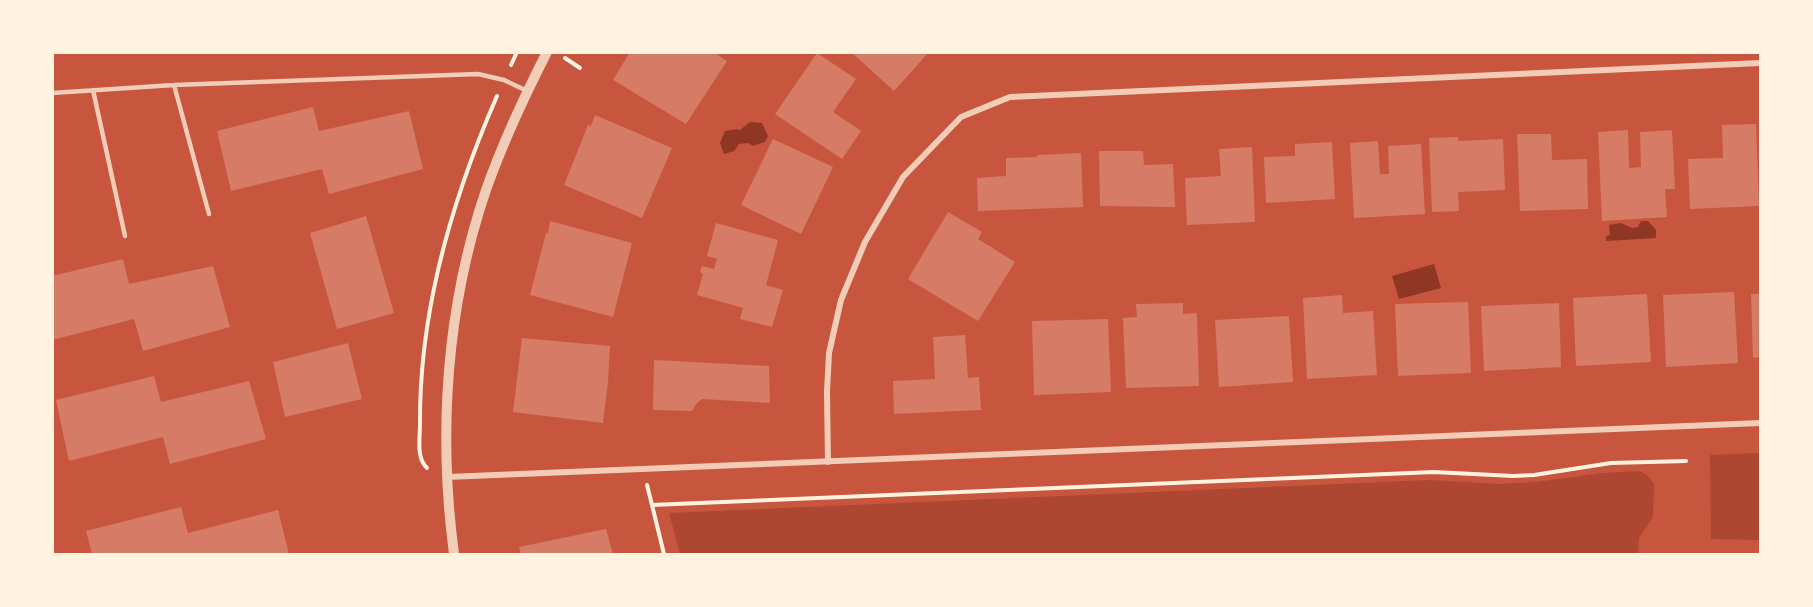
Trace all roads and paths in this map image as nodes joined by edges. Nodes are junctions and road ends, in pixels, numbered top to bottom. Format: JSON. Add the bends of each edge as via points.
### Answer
{"nodes":[{"id":1,"x":547,"y":52,"type":"edge"},
{"id":2,"x":1761,"y":63,"type":"edge"},
{"id":3,"x":174,"y":85,"type":"junction"},
{"id":4,"x":93,"y":90,"type":"junction"},
{"id":5,"x":527,"y":91,"type":"junction"},
{"id":6,"x":52,"y":93,"type":"edge"},
{"id":7,"x":209,"y":214,"type":"dead end"},
{"id":8,"x":125,"y":236,"type":"dead end"},
{"id":9,"x":1761,"y":423,"type":"edge"},
{"id":10,"x":1686,"y":461,"type":"dead end"},
{"id":11,"x":828,"y":462,"type":"junction"},
{"id":12,"x":643,"y":470,"type":"junction"},
{"id":13,"x":447,"y":477,"type":"junction"},
{"id":14,"x":652,"y":505,"type":"junction"},
{"id":15,"x":454,"y":555,"type":"edge"},
{"id":16,"x":664,"y":555,"type":"edge"}],
"edges":[{"from":1,"to":5,"type":"street"},
{"from":2,"to":11,"type":"street","via":[[1010,97],[961,117],[903,177],[865,242],[841,300],[829,353]]},
{"from":3,"to":4,"type":"lane"},
{"from":3,"to":5,"type":"lane","via":[[478,74]]},
{"from":3,"to":7,"type":"lane"},
{"from":4,"to":6,"type":"lane"},
{"from":4,"to":8,"type":"lane"},
{"from":5,"to":13,"type":"street","via":[[486,191],[462,285],[447,387]]},
{"from":9,"to":11,"type":"street"},
{"from":10,"to":14,"type":"path","via":[[1611,463],[1513,476],[1434,472]]},
{"from":11,"to":12,"type":"street"},
{"from":12,"to":13,"type":"street"},
{"from":12,"to":14,"type":"path"},
{"from":13,"to":15,"type":"street"},
{"from":14,"to":16,"type":"path"}]}
